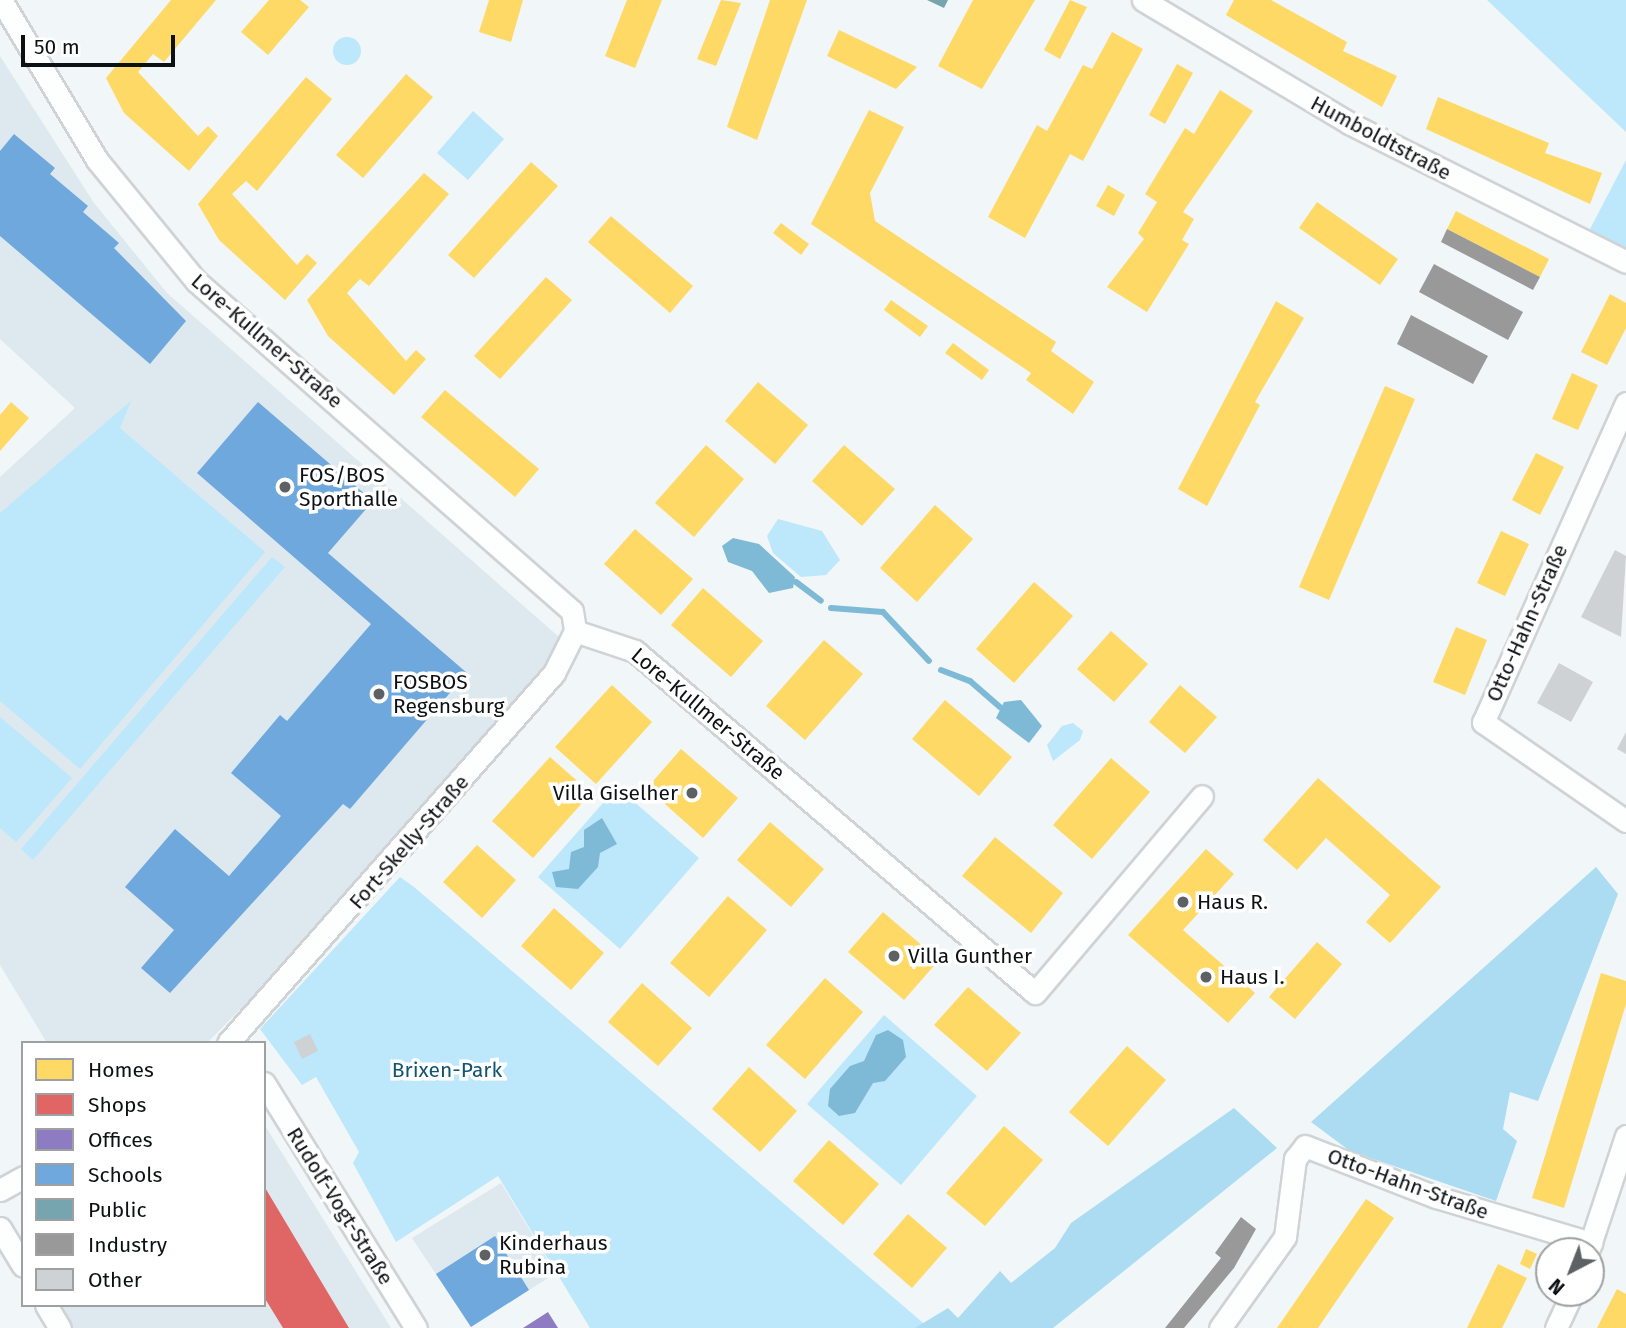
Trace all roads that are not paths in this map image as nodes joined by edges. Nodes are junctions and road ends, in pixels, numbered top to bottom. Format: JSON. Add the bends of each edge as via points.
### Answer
{"nodes":[{"id":1,"x":1,"y":0,"type":"edge"},
{"id":2,"x":1143,"y":0,"type":"edge"},
{"id":3,"x":1626,"y":262,"type":"edge"},
{"id":4,"x":1626,"y":403,"type":"edge"},
{"id":5,"x":575,"y":631,"type":"junction"},
{"id":6,"x":1202,"y":796,"type":"dead end"},
{"id":7,"x":1626,"y":821,"type":"edge"},
{"id":8,"x":232,"y":1041,"type":"edge"},
{"id":9,"x":266,"y":1086,"type":"edge"},
{"id":10,"x":1626,"y":1136,"type":"edge"},
{"id":11,"x":21,"y":1178,"type":"edge"},
{"id":12,"x":0,"y":1190,"type":"edge"},
{"id":13,"x":0,"y":1228,"type":"edge"},
{"id":14,"x":1559,"y":1237,"type":"edge"},
{"id":15,"x":1593,"y":1237,"type":"edge"},
{"id":16,"x":21,"y":1263,"type":"edge"},
{"id":17,"x":47,"y":1307,"type":"edge"},
{"id":18,"x":1566,"y":1307,"type":"edge"},
{"id":19,"x":60,"y":1328,"type":"edge"},
{"id":20,"x":416,"y":1328,"type":"edge"},
{"id":21,"x":1220,"y":1328,"type":"edge"},
{"id":22,"x":1556,"y":1328,"type":"edge"}],
"edges":[{"from":1,"to":5,"type":"street","name":"Lore-Kullmer-Straße","via":[[97,160],[151,232],[196,281],[558,596],[572,611]]},
{"from":2,"to":3,"type":"street","name":"Humboldtstraße","via":[[1349,123]]},
{"from":4,"to":7,"type":"street","name":"Otto-Hahn-Straße","via":[[1483,722]]},
{"from":5,"to":6,"type":"street","name":"Lore-Kullmer-Straße","via":[[635,651],[1035,993]]},
{"from":5,"to":8,"type":"street","name":"Fort-Skelly-Straße","via":[[554,673]]},
{"from":9,"to":20,"type":"street","name":"Rudolf-Vogt-Straße"},
{"from":10,"to":15,"type":"street","name":"Otto-Hahn-Straße"},
{"from":11,"to":12,"type":"street"},
{"from":13,"to":16,"type":"street"},
{"from":14,"to":21,"type":"street","name":"Otto-Hahn-Straße","via":[[1436,1197],[1305,1146],[1295,1159],[1285,1237]]},
{"from":17,"to":19,"type":"street"},
{"from":18,"to":22,"type":"street"}]}
